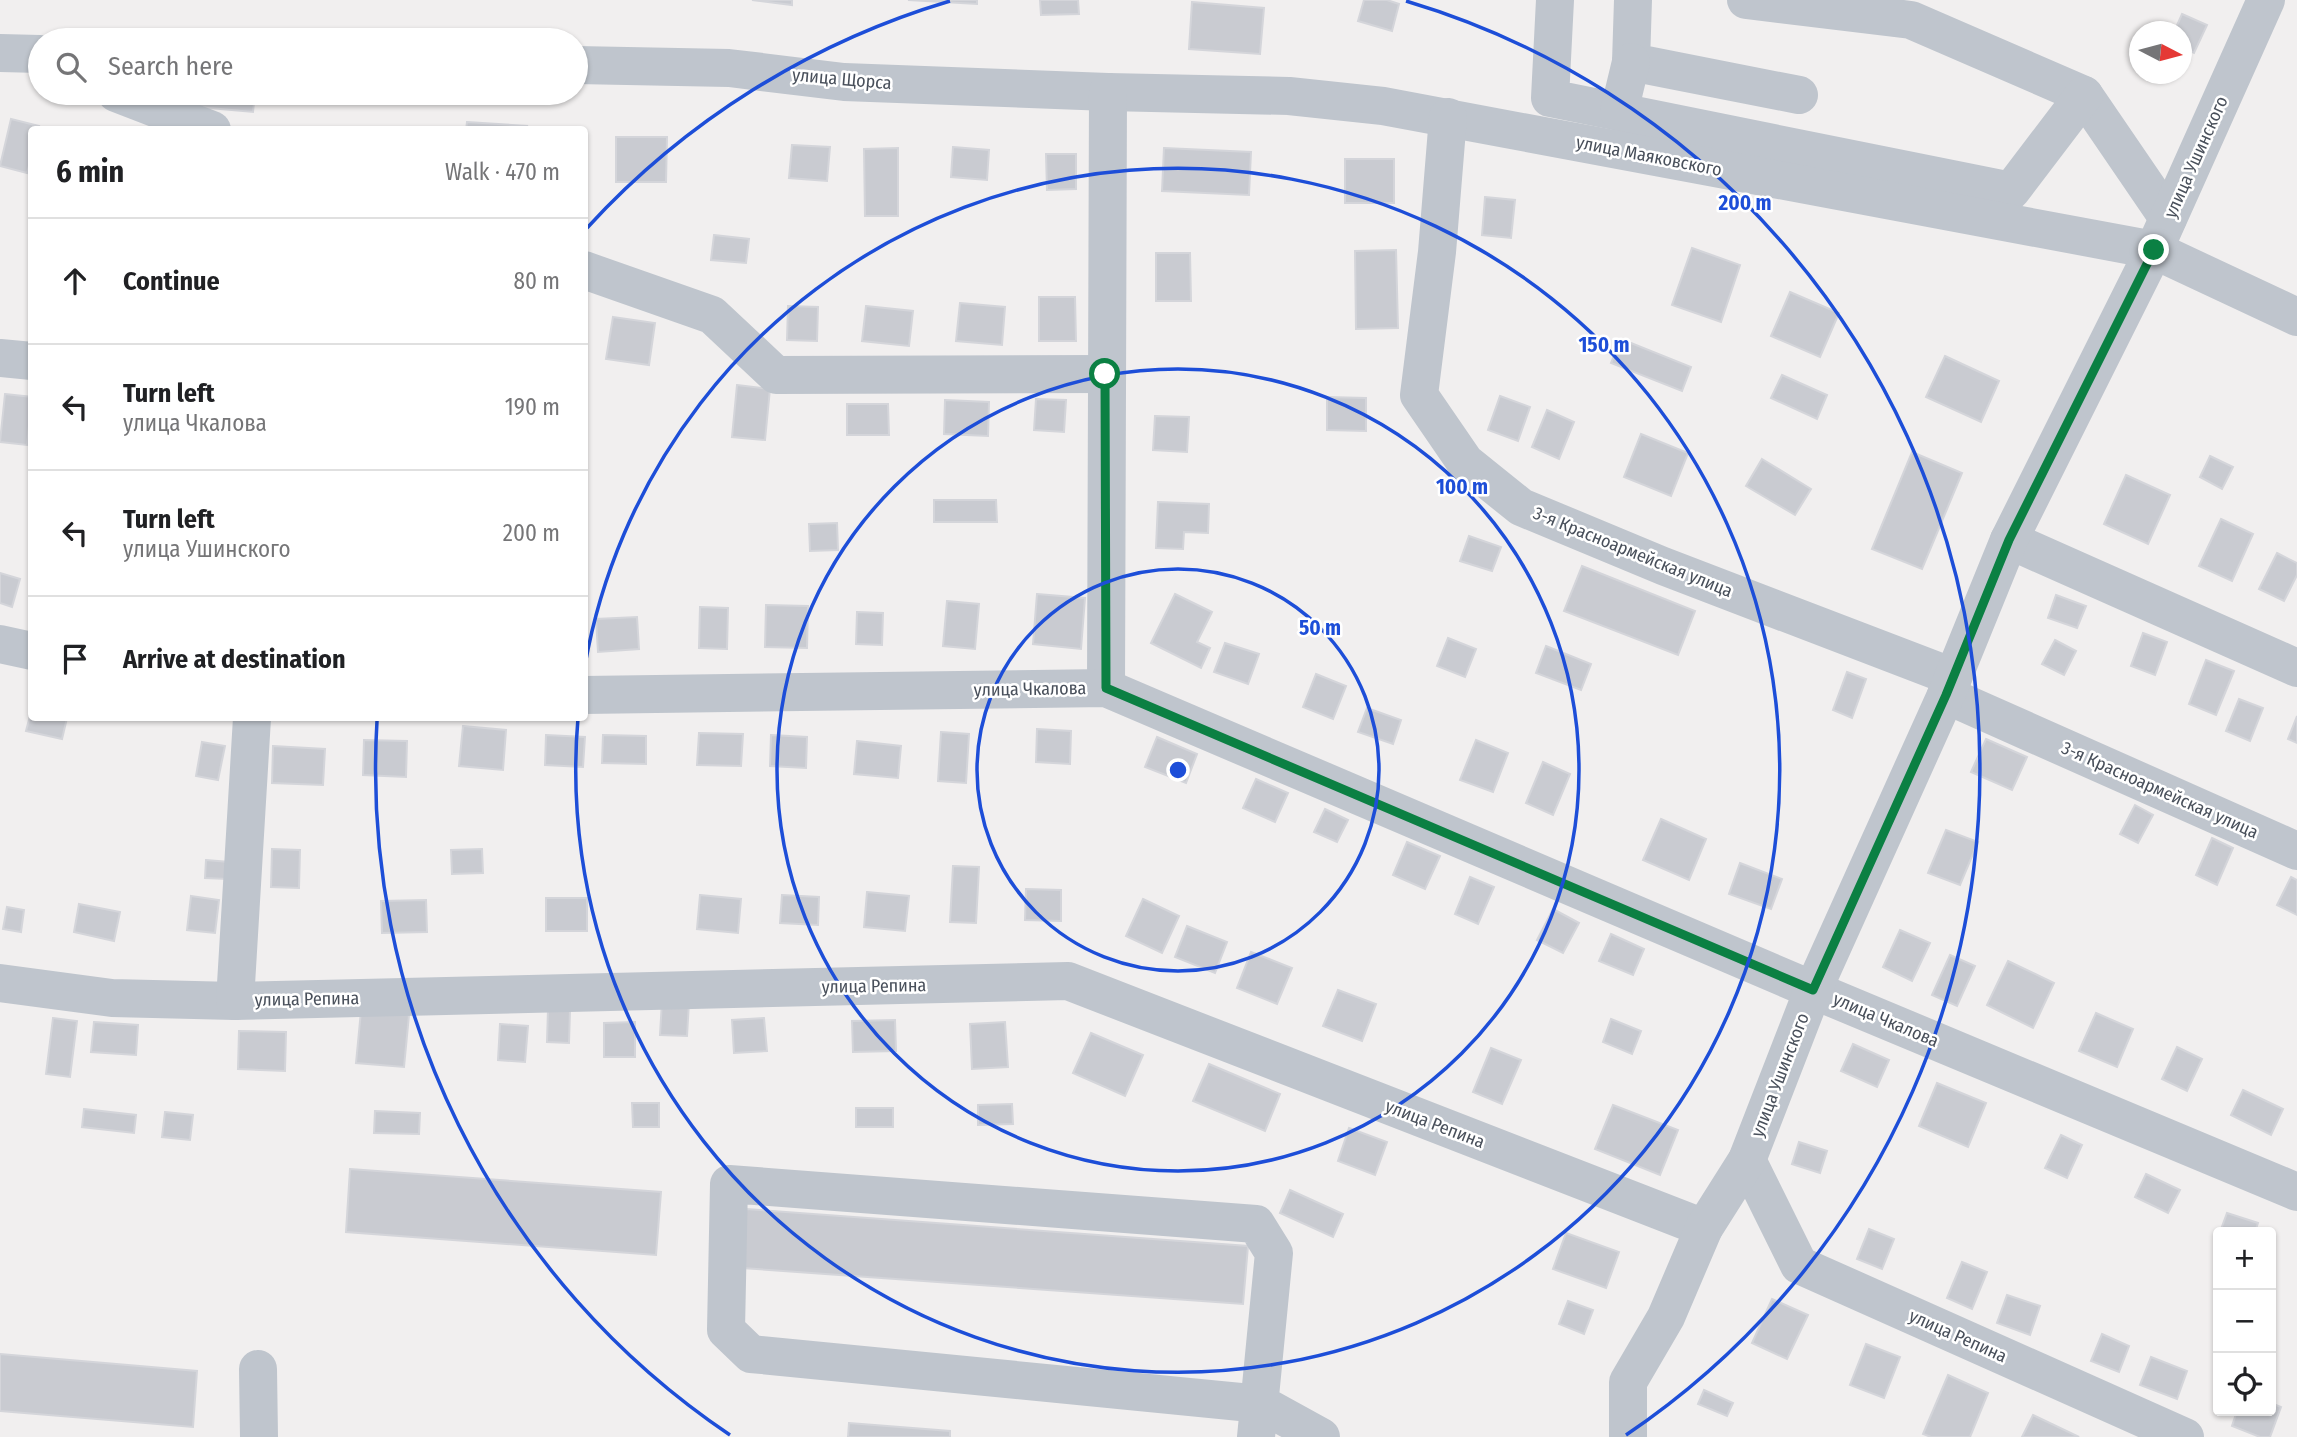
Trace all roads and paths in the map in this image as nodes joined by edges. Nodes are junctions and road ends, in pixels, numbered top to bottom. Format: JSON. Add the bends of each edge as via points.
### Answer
{"nodes":[{"id":1,"x":1555,"y":0,"type":"edge"},
{"id":2,"x":1633,"y":0,"type":"edge"},
{"id":3,"x":1746,"y":0,"type":"edge"},
{"id":4,"x":2266,"y":0,"type":"edge"},
{"id":5,"x":1913,"y":10,"type":"edge"},
{"id":6,"x":1632,"y":62,"type":"junction"},
{"id":7,"x":588,"y":65,"type":"edge"},
{"id":8,"x":1108,"y":92,"type":"junction"},
{"id":9,"x":1799,"y":95,"type":"dead end"},
{"id":10,"x":2084,"y":96,"type":"junction"},
{"id":11,"x":147,"y":105,"type":"edge"},
{"id":12,"x":1619,"y":113,"type":"junction"},
{"id":13,"x":1448,"y":117,"type":"junction"},
{"id":14,"x":202,"y":126,"type":"edge"},
{"id":15,"x":2161,"y":234,"type":"junction"},
{"id":16,"x":588,"y":271,"type":"edge"},
{"id":17,"x":2297,"y":317,"type":"edge"},
{"id":18,"x":0,"y":358,"type":"edge"},
{"id":19,"x":28,"y":361,"type":"edge"},
{"id":20,"x":1105,"y":374,"type":"junction"},
{"id":21,"x":2009,"y":540,"type":"junction"},
{"id":22,"x":0,"y":644,"type":"edge"},
{"id":23,"x":28,"y":649,"type":"edge"},
{"id":24,"x":2297,"y":668,"type":"edge"},
{"id":25,"x":1949,"y":686,"type":"junction"},
{"id":26,"x":1106,"y":688,"type":"junction"},
{"id":27,"x":588,"y":695,"type":"edge"},
{"id":28,"x":252,"y":721,"type":"edge"},
{"id":29,"x":2297,"y":851,"type":"edge"},
{"id":30,"x":0,"y":983,"type":"edge"},
{"id":31,"x":1813,"y":990,"type":"junction"},
{"id":32,"x":235,"y":1001,"type":"junction"},
{"id":33,"x":1747,"y":1160,"type":"junction"},
{"id":34,"x":2297,"y":1192,"type":"edge"},
{"id":35,"x":1703,"y":1228,"type":"junction"},
{"id":36,"x":258,"y":1369,"type":"dead end"},
{"id":37,"x":1259,"y":1421,"type":"edge"},
{"id":38,"x":258,"y":1437,"type":"edge"},
{"id":39,"x":1321,"y":1437,"type":"edge"},
{"id":40,"x":1628,"y":1437,"type":"edge"},
{"id":41,"x":2185,"y":1437,"type":"edge"}],
"edges":[{"from":1,"to":12,"type":"street","via":[[1550,98]]},
{"from":2,"to":6,"type":"street"},
{"from":3,"to":5,"type":"street"},
{"from":4,"to":15,"type":"street","name":"улица Ушинского"},
{"from":5,"to":10,"type":"street"},
{"from":6,"to":9,"type":"street"},
{"from":6,"to":12,"type":"street"},
{"from":7,"to":8,"type":"street","name":"улица Щорса","via":[[729,68],[844,82]]},
{"from":8,"to":13,"type":"street","name":"улица Маяковского","via":[[1289,96]]},
{"from":8,"to":20,"type":"street"},
{"from":10,"to":12,"type":"street","via":[[2011,191]]},
{"from":10,"to":15,"type":"street"},
{"from":11,"to":14,"type":"street"},
{"from":13,"to":15,"type":"street","name":"улица Маяковского"},
{"from":13,"to":25,"type":"street","name":"3-я Красноармейская улица","via":[[1419,395],[1465,462],[1521,506]]},
{"from":15,"to":17,"type":"street","name":"улица Маяковского"},
{"from":15,"to":21,"type":"street","name":"улица Ушинского"},
{"from":16,"to":20,"type":"street","via":[[712,315],[776,375]]},
{"from":18,"to":19,"type":"street"},
{"from":20,"to":26,"type":"street"},
{"from":21,"to":24,"type":"street"},
{"from":21,"to":25,"type":"street","name":"улица Ушинского"},
{"from":22,"to":23,"type":"street"},
{"from":25,"to":29,"type":"street","name":"3-я Красноармейская улица"},
{"from":25,"to":31,"type":"street","name":"улица Ушинского"},
{"from":26,"to":27,"type":"street","name":"улица Чкалова"},
{"from":26,"to":31,"type":"street","name":"улица Чкалова"},
{"from":28,"to":32,"type":"street"},
{"from":30,"to":32,"type":"street","name":"улица Репина","via":[[112,998]]},
{"from":31,"to":33,"type":"street","name":"улица Ушинского"},
{"from":31,"to":34,"type":"street","name":"улица Чкалова"},
{"from":32,"to":35,"type":"street","name":"улица Репина","via":[[1068,981]]},
{"from":33,"to":35,"type":"street","name":"улица Ушинского"},
{"from":33,"to":41,"type":"street","name":"улица Репина","via":[[1798,1265]]},
{"from":35,"to":40,"type":"street","name":"улица Ушинского","via":[[1666,1317],[1628,1382]]},
{"from":36,"to":38,"type":"street"},
{"from":37,"to":37,"type":"street","via":[[1274,1253],[1256,1224],[729,1184],[726,1330],[751,1354]]},
{"from":37,"to":39,"type":"street"}]}
